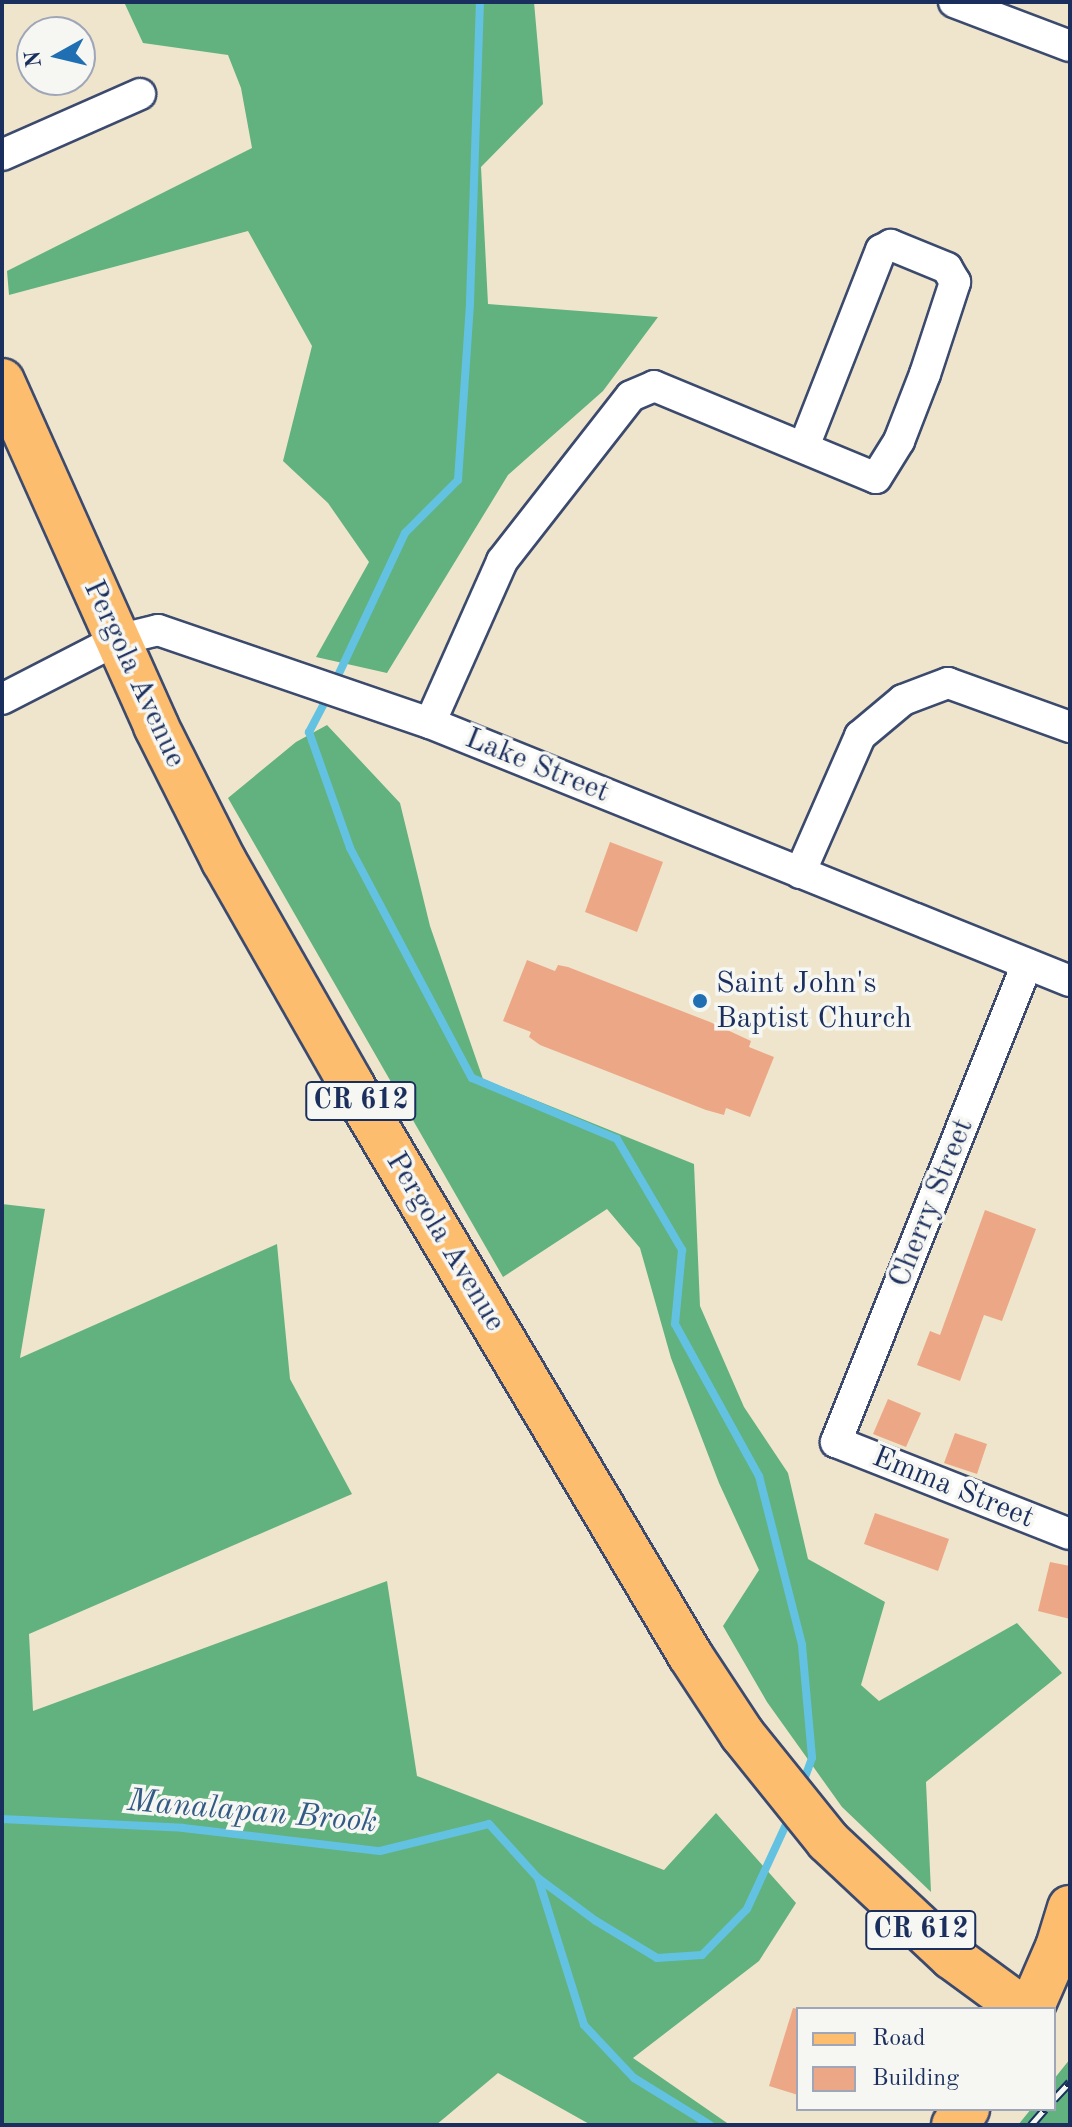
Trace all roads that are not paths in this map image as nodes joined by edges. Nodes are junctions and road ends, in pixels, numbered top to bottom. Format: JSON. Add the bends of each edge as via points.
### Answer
{"nodes":[{"id":1,"x":954,"y":2,"type":"edge"},
{"id":2,"x":1070,"y":46,"type":"edge"},
{"id":3,"x":140,"y":94,"type":"dead end"},
{"id":4,"x":2,"y":155,"type":"edge"},
{"id":5,"x":2,"y":381,"type":"edge"},
{"id":6,"x":804,"y":446,"type":"junction"},
{"id":7,"x":117,"y":640,"type":"junction"},
{"id":8,"x":2,"y":699,"type":"edge"},
{"id":9,"x":430,"y":723,"type":"junction"},
{"id":10,"x":1070,"y":727,"type":"edge"},
{"id":11,"x":800,"y":873,"type":"junction"},
{"id":12,"x":1027,"y":964,"type":"junction"},
{"id":13,"x":1070,"y":981,"type":"edge"},
{"id":14,"x":836,"y":1442,"type":"joint"},
{"id":15,"x":1070,"y":1534,"type":"edge"},
{"id":16,"x":1070,"y":1908,"type":"edge"},
{"id":17,"x":1020,"y":2007,"type":"edge"},
{"id":18,"x":1032,"y":2007,"type":"edge"}],
"edges":[{"from":1,"to":2,"type":"street"},
{"from":3,"to":4,"type":"street"},
{"from":5,"to":7,"type":"main road","name":"Pergola Avenue","number":"CR 612"},
{"from":6,"to":6,"type":"street","via":[[876,478],[899,441],[925,374],[955,282],[947,268],[891,245],[881,250]]},
{"from":6,"to":9,"type":"street","via":[[654,386],[631,396],[502,561]]},
{"from":7,"to":8,"type":"street","name":"Lake Street"},
{"from":7,"to":9,"type":"street","name":"Lake Street","via":[[158,630]]},
{"from":7,"to":17,"type":"main road","name":"Pergola Avenue","number":"CR 612","via":[[224,861],[690,1655],[781,1786],[828,1841],[952,1957]]},
{"from":9,"to":11,"type":"street","name":"Lake Street"},
{"from":10,"to":11,"type":"street","via":[[948,683],[903,700],[860,736]]},
{"from":11,"to":12,"type":"street","name":"Lake Street"},
{"from":12,"to":13,"type":"street","name":"Lake Street"},
{"from":12,"to":14,"type":"street","name":"Cherry Street"},
{"from":14,"to":15,"type":"street","name":"Emma Street"},
{"from":16,"to":18,"type":"main road"}]}
